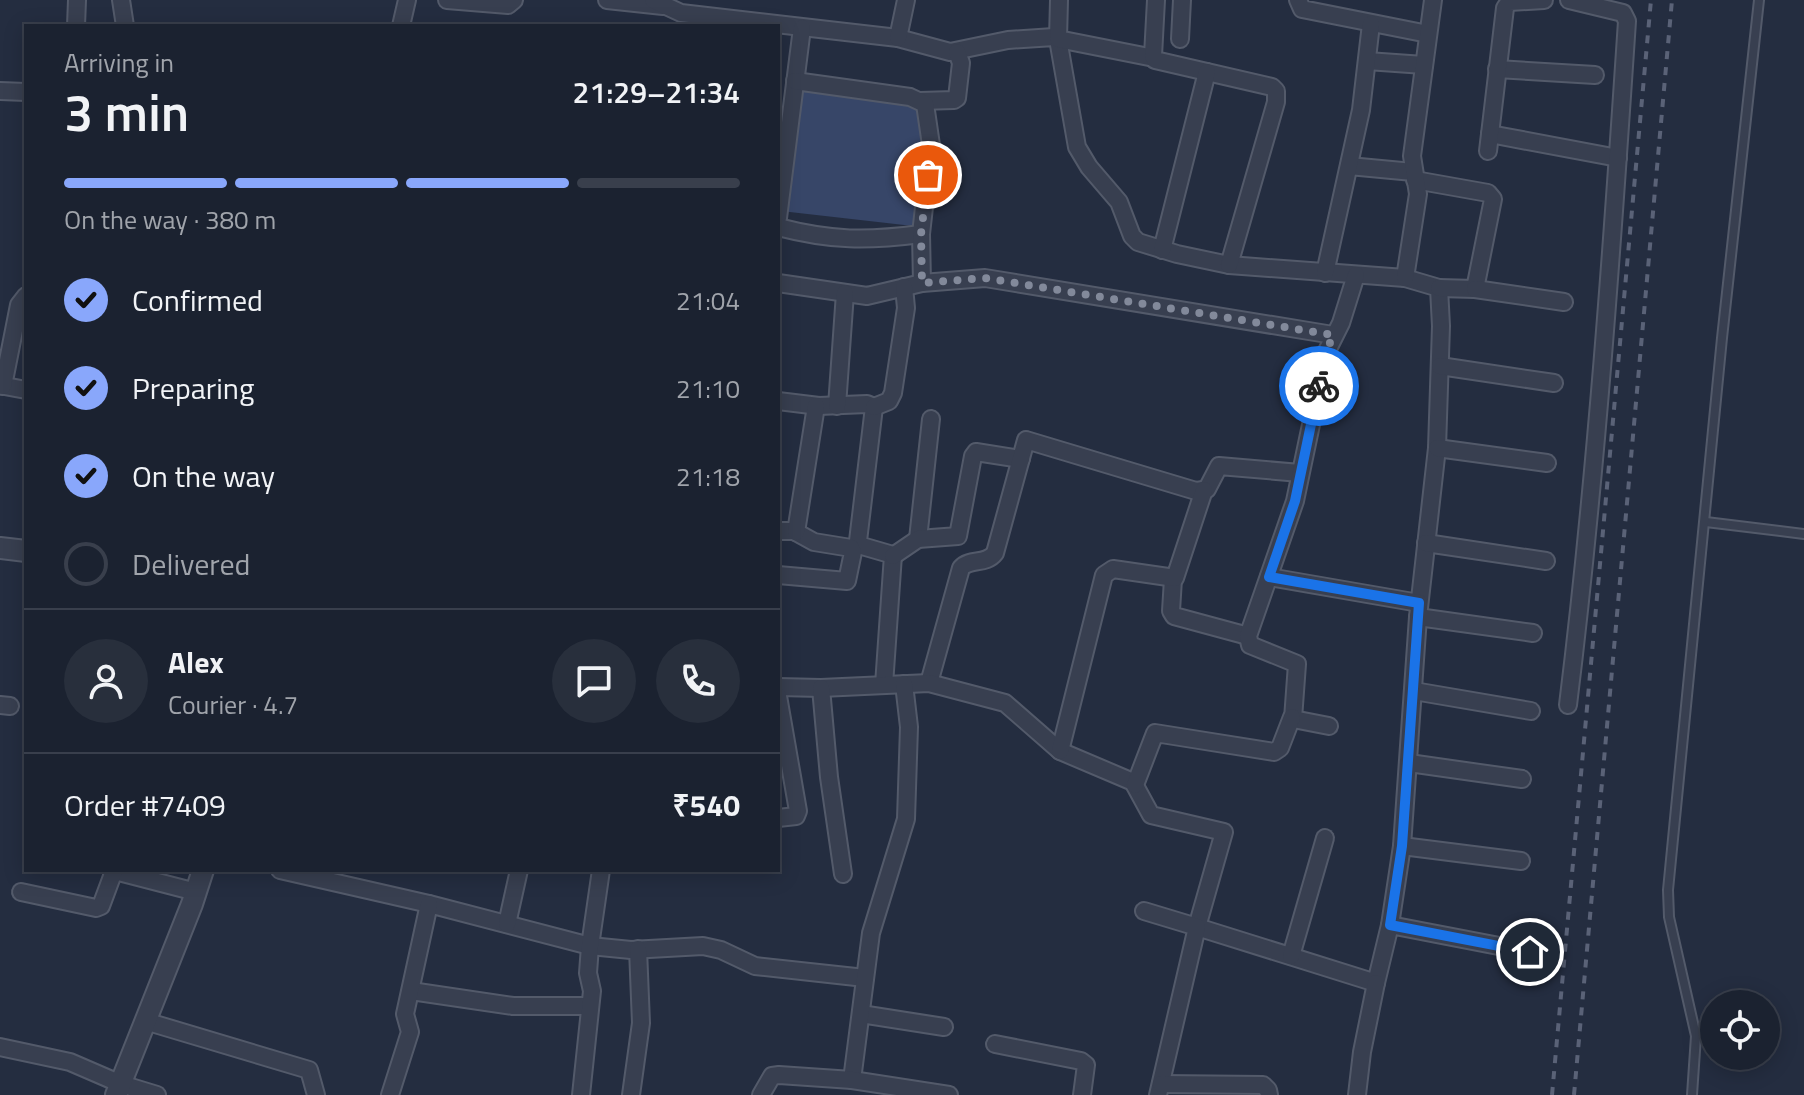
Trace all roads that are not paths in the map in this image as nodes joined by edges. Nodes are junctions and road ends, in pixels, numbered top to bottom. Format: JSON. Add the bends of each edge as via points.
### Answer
{"nodes":[{"id":1,"x":77,"y":0,"type":"edge"},
{"id":2,"x":121,"y":0,"type":"edge"},
{"id":3,"x":407,"y":0,"type":"edge"},
{"id":4,"x":447,"y":0,"type":"edge"},
{"id":5,"x":514,"y":0,"type":"edge"},
{"id":6,"x":607,"y":0,"type":"edge"},
{"id":7,"x":906,"y":0,"type":"edge"},
{"id":8,"x":1059,"y":0,"type":"edge"},
{"id":9,"x":1156,"y":0,"type":"edge"},
{"id":10,"x":1182,"y":0,"type":"edge"},
{"id":11,"x":1298,"y":0,"type":"edge"},
{"id":12,"x":1433,"y":0,"type":"edge"},
{"id":13,"x":1544,"y":0,"type":"edge"},
{"id":14,"x":1569,"y":0,"type":"edge"},
{"id":15,"x":1759,"y":0,"type":"edge"},
{"id":16,"x":658,"y":3,"type":"edge"},
{"id":17,"x":1319,"y":7,"type":"edge"},
{"id":18,"x":738,"y":23,"type":"edge"},
{"id":19,"x":76,"y":24,"type":"edge"},
{"id":20,"x":125,"y":24,"type":"edge"},
{"id":21,"x":401,"y":24,"type":"edge"},
{"id":22,"x":1371,"y":24,"type":"junction"},
{"id":23,"x":780,"y":26,"type":"edge"},
{"id":24,"x":802,"y":28,"type":"junction"},
{"id":25,"x":1428,"y":34,"type":"junction"},
{"id":26,"x":898,"y":38,"type":"junction"},
{"id":27,"x":1058,"y":39,"type":"junction"},
{"id":28,"x":1180,"y":39,"type":"dead end"},
{"id":29,"x":957,"y":52,"type":"junction"},
{"id":30,"x":1154,"y":58,"type":"junction"},
{"id":31,"x":1367,"y":61,"type":"junction"},
{"id":32,"x":1424,"y":65,"type":"junction"},
{"id":33,"x":1497,"y":69,"type":"junction"},
{"id":34,"x":1207,"y":72,"type":"junction"},
{"id":35,"x":1595,"y":75,"type":"dead end"},
{"id":36,"x":795,"y":81,"type":"junction"},
{"id":37,"x":0,"y":91,"type":"edge"},
{"id":38,"x":24,"y":92,"type":"edge"},
{"id":39,"x":920,"y":101,"type":"junction"},
{"id":40,"x":1618,"y":158,"type":"junction"},
{"id":41,"x":1349,"y":166,"type":"junction"},
{"id":42,"x":1414,"y":176,"type":"junction"},
{"id":43,"x":780,"y":202,"type":"edge"},
{"id":44,"x":780,"y":227,"type":"edge"},
{"id":45,"x":921,"y":234,"type":"junction"},
{"id":46,"x":1162,"y":250,"type":"junction"},
{"id":47,"x":1229,"y":265,"type":"junction"},
{"id":48,"x":1325,"y":273,"type":"junction"},
{"id":49,"x":1356,"y":275,"type":"junction"},
{"id":50,"x":1405,"y":278,"type":"junction"},
{"id":51,"x":780,"y":283,"type":"edge"},
{"id":52,"x":922,"y":283,"type":"junction"},
{"id":53,"x":904,"y":287,"type":"junction"},
{"id":54,"x":1439,"y":288,"type":"junction"},
{"id":55,"x":1475,"y":289,"type":"junction"},
{"id":56,"x":845,"y":293,"type":"junction"},
{"id":57,"x":24,"y":299,"type":"edge"},
{"id":58,"x":1564,"y":302,"type":"dead end"},
{"id":59,"x":1333,"y":335,"type":"junction"},
{"id":60,"x":1440,"y":366,"type":"junction"},
{"id":61,"x":1554,"y":383,"type":"dead end"},
{"id":62,"x":1,"y":386,"type":"edge"},
{"id":63,"x":24,"y":390,"type":"edge"},
{"id":64,"x":780,"y":401,"type":"edge"},
{"id":65,"x":816,"y":406,"type":"junction"},
{"id":66,"x":837,"y":406,"type":"junction"},
{"id":67,"x":874,"y":407,"type":"junction"},
{"id":68,"x":931,"y":419,"type":"dead end"},
{"id":69,"x":1437,"y":448,"type":"junction"},
{"id":70,"x":1021,"y":459,"type":"junction"},
{"id":71,"x":1547,"y":463,"type":"dead end"},
{"id":72,"x":1300,"y":473,"type":"junction"},
{"id":73,"x":1204,"y":490,"type":"junction"},
{"id":74,"x":1706,"y":522,"type":"junction"},
{"id":75,"x":780,"y":531,"type":"edge"},
{"id":76,"x":796,"y":532,"type":"junction"},
{"id":77,"x":1804,"y":534,"type":"edge"},
{"id":78,"x":918,"y":539,"type":"junction"},
{"id":79,"x":1426,"y":543,"type":"junction"},
{"id":80,"x":0,"y":548,"type":"edge"},
{"id":81,"x":24,"y":551,"type":"edge"},
{"id":82,"x":893,"y":556,"type":"junction"},
{"id":83,"x":1546,"y":561,"type":"dead end"},
{"id":84,"x":780,"y":575,"type":"edge"},
{"id":85,"x":1269,"y":577,"type":"junction"},
{"id":86,"x":1173,"y":579,"type":"junction"},
{"id":87,"x":1418,"y":610,"type":"junction"},
{"id":88,"x":1533,"y":633,"type":"dead end"},
{"id":89,"x":1248,"y":636,"type":"junction"},
{"id":90,"x":929,"y":683,"type":"junction"},
{"id":91,"x":904,"y":684,"type":"junction"},
{"id":92,"x":884,"y":685,"type":"junction"},
{"id":93,"x":780,"y":687,"type":"edge"},
{"id":94,"x":821,"y":688,"type":"junction"},
{"id":95,"x":1414,"y":691,"type":"junction"},
{"id":96,"x":1568,"y":705,"type":"dead end"},
{"id":97,"x":780,"y":708,"type":"edge"},
{"id":98,"x":1531,"y":711,"type":"dead end"},
{"id":99,"x":1292,"y":717,"type":"junction"},
{"id":100,"x":1329,"y":726,"type":"dead end"},
{"id":101,"x":1060,"y":751,"type":"junction"},
{"id":102,"x":1409,"y":763,"type":"junction"},
{"id":103,"x":1522,"y":779,"type":"dead end"},
{"id":104,"x":1135,"y":785,"type":"junction"},
{"id":105,"x":780,"y":818,"type":"edge"},
{"id":106,"x":1325,"y":838,"type":"dead end"},
{"id":107,"x":1402,"y":846,"type":"junction"},
{"id":108,"x":1521,"y":861,"type":"dead end"},
{"id":109,"x":111,"y":872,"type":"edge"},
{"id":110,"x":120,"y":872,"type":"edge"},
{"id":111,"x":202,"y":872,"type":"edge"},
{"id":112,"x":296,"y":872,"type":"edge"},
{"id":113,"x":519,"y":872,"type":"edge"},
{"id":114,"x":601,"y":872,"type":"edge"},
{"id":115,"x":843,"y":874,"type":"dead end"},
{"id":116,"x":321,"y":875,"type":"edge"},
{"id":117,"x":21,"y":892,"type":"dead end"},
{"id":118,"x":196,"y":892,"type":"junction"},
{"id":119,"x":429,"y":904,"type":"junction"},
{"id":120,"x":1144,"y":911,"type":"dead end"},
{"id":121,"x":507,"y":924,"type":"junction"},
{"id":122,"x":1390,"y":925,"type":"junction"},
{"id":123,"x":1197,"y":927,"type":"junction"},
{"id":124,"x":590,"y":946,"type":"junction"},
{"id":125,"x":638,"y":949,"type":"junction"},
{"id":126,"x":1530,"y":952,"type":"dead end"},
{"id":127,"x":1291,"y":956,"type":"junction"},
{"id":128,"x":865,"y":978,"type":"junction"},
{"id":129,"x":1376,"y":983,"type":"junction"},
{"id":130,"x":411,"y":991,"type":"junction"},
{"id":131,"x":590,"y":1006,"type":"junction"},
{"id":132,"x":861,"y":1014,"type":"junction"},
{"id":133,"x":145,"y":1021,"type":"junction"},
{"id":134,"x":944,"y":1027,"type":"dead end"},
{"id":135,"x":995,"y":1044,"type":"dead end"},
{"id":136,"x":0,"y":1047,"type":"edge"},
{"id":137,"x":852,"y":1080,"type":"junction"},
{"id":138,"x":118,"y":1089,"type":"edge"},
{"id":139,"x":1159,"y":1089,"type":"edge"},
{"id":140,"x":157,"y":1095,"type":"edge"},
{"id":141,"x":316,"y":1095,"type":"edge"},
{"id":142,"x":390,"y":1095,"type":"edge"},
{"id":143,"x":581,"y":1095,"type":"edge"},
{"id":144,"x":631,"y":1095,"type":"edge"},
{"id":145,"x":761,"y":1095,"type":"edge"},
{"id":146,"x":949,"y":1095,"type":"edge"},
{"id":147,"x":1082,"y":1095,"type":"edge"},
{"id":148,"x":1269,"y":1095,"type":"edge"},
{"id":149,"x":1357,"y":1095,"type":"edge"},
{"id":150,"x":1692,"y":1095,"type":"edge"}],
"edges":[{"from":1,"to":19,"type":"street"},
{"from":2,"to":20,"type":"street"},
{"from":3,"to":21,"type":"street"},
{"from":4,"to":5,"type":"street","via":[[508,5]]},
{"from":6,"to":16,"type":"street"},
{"from":7,"to":26,"type":"street"},
{"from":8,"to":27,"type":"street"},
{"from":9,"to":30,"type":"street"},
{"from":10,"to":28,"type":"street"},
{"from":11,"to":17,"type":"street","via":[[1302,9]]},
{"from":12,"to":25,"type":"street"},
{"from":13,"to":33,"type":"street","via":[[1507,4]]},
{"from":14,"to":40,"type":"street","via":[[1627,18]]},
{"from":15,"to":74,"type":"lane"},
{"from":16,"to":18,"type":"street","via":[[681,13]]},
{"from":17,"to":22,"type":"street"},
{"from":22,"to":25,"type":"street"},
{"from":22,"to":31,"type":"street"},
{"from":23,"to":24,"type":"street"},
{"from":24,"to":26,"type":"street"},
{"from":24,"to":36,"type":"street"},
{"from":25,"to":32,"type":"street"},
{"from":26,"to":29,"type":"street"},
{"from":27,"to":29,"type":"street","via":[[1008,40]]},
{"from":27,"to":30,"type":"street"},
{"from":27,"to":46,"type":"street","via":[[1077,147],[1119,202],[1135,240]]},
{"from":29,"to":39,"type":"street","via":[[957,98]]},
{"from":30,"to":34,"type":"street"},
{"from":31,"to":32,"type":"street"},
{"from":31,"to":41,"type":"street"},
{"from":32,"to":42,"type":"street"},
{"from":33,"to":35,"type":"street"},
{"from":33,"to":40,"type":"street","via":[[1489,142]]},
{"from":34,"to":46,"type":"street"},
{"from":34,"to":47,"type":"street","via":[[1272,87],[1277,95]]},
{"from":36,"to":39,"type":"street"},
{"from":36,"to":43,"type":"street"},
{"from":37,"to":38,"type":"street"},
{"from":39,"to":45,"type":"street","via":[[925,104],[931,145]]},
{"from":40,"to":96,"type":"street"},
{"from":41,"to":42,"type":"street"},
{"from":41,"to":48,"type":"street"},
{"from":42,"to":50,"type":"street","via":[[1418,194]]},
{"from":42,"to":55,"type":"street","via":[[1488,193],[1493,199]]},
{"from":44,"to":45,"type":"street","via":[[841,239]]},
{"from":45,"to":52,"type":"street"},
{"from":46,"to":47,"type":"street"},
{"from":47,"to":48,"type":"street"},
{"from":48,"to":49,"type":"street"},
{"from":49,"to":50,"type":"street"},
{"from":49,"to":59,"type":"street"},
{"from":50,"to":54,"type":"street"},
{"from":51,"to":56,"type":"street"},
{"from":52,"to":53,"type":"street"},
{"from":52,"to":59,"type":"street","via":[[985,278]]},
{"from":53,"to":56,"type":"street","via":[[867,296]]},
{"from":53,"to":67,"type":"street","via":[[906,308],[893,393],[889,401]]},
{"from":54,"to":55,"type":"street"},
{"from":54,"to":60,"type":"street"},
{"from":55,"to":58,"type":"street"},
{"from":56,"to":66,"type":"street"},
{"from":57,"to":62,"type":"street"},
{"from":59,"to":72,"type":"street"},
{"from":60,"to":61,"type":"street"},
{"from":60,"to":69,"type":"street"},
{"from":62,"to":63,"type":"street"},
{"from":64,"to":65,"type":"street"},
{"from":65,"to":66,"type":"street"},
{"from":65,"to":76,"type":"street"},
{"from":66,"to":67,"type":"street"},
{"from":67,"to":82,"type":"street","via":[[858,541]]},
{"from":68,"to":78,"type":"street"},
{"from":69,"to":71,"type":"street"},
{"from":69,"to":79,"type":"street"},
{"from":70,"to":73,"type":"street","via":[[1026,440],[1032,440]]},
{"from":70,"to":78,"type":"street","via":[[976,452],[958,536]]},
{"from":70,"to":90,"type":"street","via":[[995,553],[961,568]]},
{"from":72,"to":73,"type":"street","via":[[1219,466]]},
{"from":72,"to":85,"type":"street"},
{"from":73,"to":86,"type":"street"},
{"from":74,"to":77,"type":"lane"},
{"from":74,"to":150,"type":"lane","via":[[1668,890],[1669,917],[1696,1036]]},
{"from":75,"to":76,"type":"street"},
{"from":76,"to":84,"type":"street","via":[[814,542],[852,549],[849,579]]},
{"from":78,"to":82,"type":"street"},
{"from":79,"to":83,"type":"street"},
{"from":79,"to":87,"type":"street"},
{"from":80,"to":81,"type":"street"},
{"from":82,"to":92,"type":"street"},
{"from":85,"to":87,"type":"street"},
{"from":85,"to":89,"type":"street"},
{"from":86,"to":89,"type":"street","via":[[1174,616]]},
{"from":86,"to":101,"type":"street","via":[[1113,569],[1104,575]]},
{"from":87,"to":88,"type":"street"},
{"from":87,"to":95,"type":"street"},
{"from":89,"to":99,"type":"street","via":[[1250,645],[1297,664]]},
{"from":90,"to":91,"type":"street"},
{"from":90,"to":101,"type":"street","via":[[1005,703]]},
{"from":91,"to":92,"type":"street"},
{"from":91,"to":128,"type":"street","via":[[909,727],[906,819],[871,933]]},
{"from":92,"to":94,"type":"street"},
{"from":93,"to":94,"type":"street"},
{"from":94,"to":115,"type":"street"},
{"from":95,"to":98,"type":"street"},
{"from":95,"to":102,"type":"street"},
{"from":97,"to":105,"type":"street","via":[[798,811]]},
{"from":99,"to":100,"type":"street"},
{"from":99,"to":104,"type":"street","via":[[1274,752],[1155,733]]},
{"from":101,"to":104,"type":"street"},
{"from":102,"to":103,"type":"street"},
{"from":102,"to":107,"type":"street"},
{"from":104,"to":123,"type":"street","via":[[1151,815],[1225,833]]},
{"from":106,"to":127,"type":"street"},
{"from":107,"to":108,"type":"street"},
{"from":107,"to":122,"type":"street"},
{"from":109,"to":117,"type":"street","via":[[96,908]]},
{"from":110,"to":118,"type":"street"},
{"from":111,"to":118,"type":"street"},
{"from":112,"to":116,"type":"street"},
{"from":113,"to":121,"type":"street"},
{"from":114,"to":124,"type":"street"},
{"from":116,"to":119,"type":"street"},
{"from":118,"to":133,"type":"street"},
{"from":119,"to":121,"type":"street"},
{"from":119,"to":130,"type":"street"},
{"from":120,"to":123,"type":"street"},
{"from":121,"to":124,"type":"street"},
{"from":122,"to":126,"type":"street"},
{"from":122,"to":129,"type":"street"},
{"from":123,"to":127,"type":"street"},
{"from":123,"to":139,"type":"street"},
{"from":124,"to":125,"type":"street"},
{"from":124,"to":131,"type":"street"},
{"from":125,"to":128,"type":"street","via":[[703,946],[750,965]]},
{"from":125,"to":144,"type":"street","via":[[641,1023]]},
{"from":127,"to":129,"type":"street"},
{"from":128,"to":132,"type":"street"},
{"from":129,"to":149,"type":"street"},
{"from":130,"to":131,"type":"street","via":[[513,1006]]},
{"from":130,"to":142,"type":"street","via":[[405,1014],[410,1032]]},
{"from":131,"to":143,"type":"street"},
{"from":132,"to":134,"type":"street"},
{"from":132,"to":137,"type":"street"},
{"from":133,"to":138,"type":"street"},
{"from":133,"to":141,"type":"street","via":[[309,1070]]},
{"from":135,"to":147,"type":"street","via":[[1085,1063]]},
{"from":136,"to":138,"type":"street","via":[[70,1062]]},
{"from":137,"to":145,"type":"street","via":[[772,1076]]},
{"from":137,"to":146,"type":"street"},
{"from":138,"to":140,"type":"street"},
{"from":139,"to":148,"type":"street","via":[[1263,1085]]}]}
